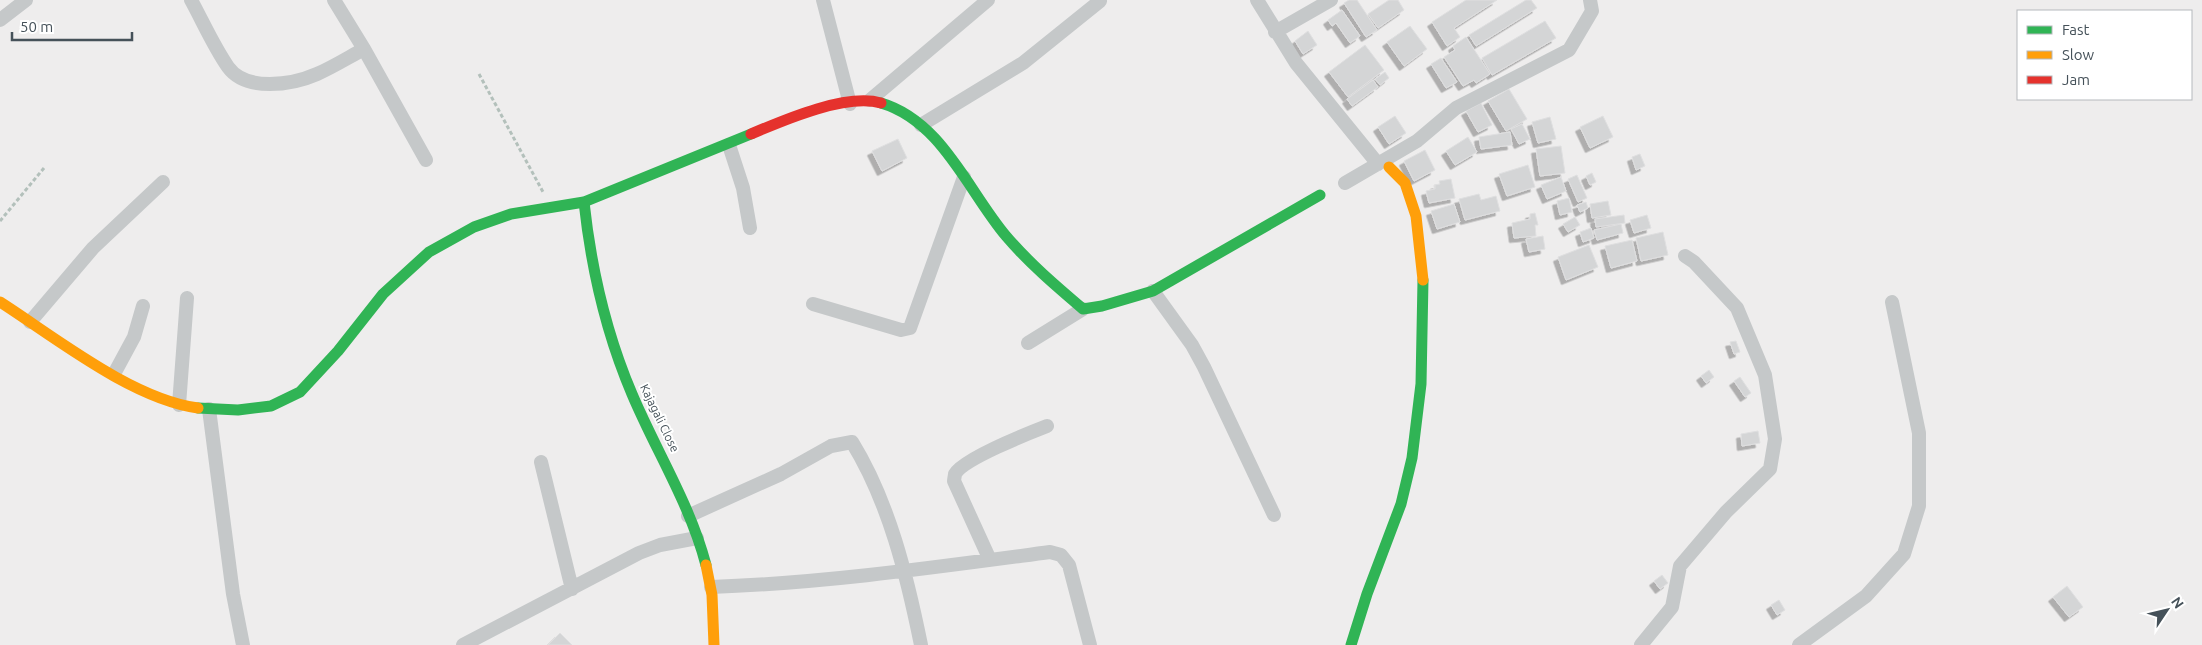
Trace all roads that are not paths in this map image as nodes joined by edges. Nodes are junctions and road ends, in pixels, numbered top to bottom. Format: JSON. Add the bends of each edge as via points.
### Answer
{"nodes":[{"id":1,"x":26,"y":0,"type":"edge"},
{"id":2,"x":191,"y":0,"type":"edge"},
{"id":3,"x":334,"y":0,"type":"edge"},
{"id":4,"x":823,"y":0,"type":"edge"},
{"id":5,"x":988,"y":0,"type":"edge"},
{"id":6,"x":1257,"y":0,"type":"edge"},
{"id":7,"x":1331,"y":0,"type":"edge"},
{"id":8,"x":1590,"y":0,"type":"edge"},
{"id":9,"x":1100,"y":1,"type":"edge"},
{"id":10,"x":0,"y":20,"type":"edge"},
{"id":11,"x":1275,"y":32,"type":"junction"},
{"id":12,"x":364,"y":49,"type":"junction"},
{"id":13,"x":870,"y":100,"type":"junction"},
{"id":14,"x":850,"y":104,"type":"junction"},
{"id":15,"x":921,"y":125,"type":"junction"},
{"id":16,"x":729,"y":145,"type":"junction"},
{"id":17,"x":426,"y":160,"type":"dead end"},
{"id":18,"x":1384,"y":165,"type":"junction"},
{"id":19,"x":964,"y":177,"type":"junction"},
{"id":20,"x":164,"y":182,"type":"dead end"},
{"id":21,"x":1345,"y":183,"type":"dead end"},
{"id":22,"x":1320,"y":195,"type":"dead end"},
{"id":23,"x":584,"y":202,"type":"junction"},
{"id":24,"x":750,"y":228,"type":"dead end"},
{"id":25,"x":1684,"y":256,"type":"dead end"},
{"id":26,"x":1153,"y":291,"type":"junction"},
{"id":27,"x":187,"y":298,"type":"dead end"},
{"id":28,"x":0,"y":302,"type":"edge"},
{"id":29,"x":1892,"y":302,"type":"dead end"},
{"id":30,"x":814,"y":304,"type":"dead end"},
{"id":31,"x":143,"y":306,"type":"dead end"},
{"id":32,"x":1083,"y":309,"type":"junction"},
{"id":33,"x":30,"y":322,"type":"junction"},
{"id":34,"x":1028,"y":343,"type":"dead end"},
{"id":35,"x":114,"y":374,"type":"junction"},
{"id":36,"x":179,"y":404,"type":"junction"},
{"id":37,"x":209,"y":409,"type":"junction"},
{"id":38,"x":1047,"y":426,"type":"dead end"},
{"id":39,"x":541,"y":462,"type":"dead end"},
{"id":40,"x":1274,"y":515,"type":"dead end"},
{"id":41,"x":688,"y":516,"type":"junction"},
{"id":42,"x":697,"y":538,"type":"junction"},
{"id":43,"x":990,"y":560,"type":"junction"},
{"id":44,"x":904,"y":572,"type":"junction"},
{"id":45,"x":711,"y":587,"type":"junction"},
{"id":46,"x":572,"y":589,"type":"junction"},
{"id":47,"x":243,"y":645,"type":"edge"},
{"id":48,"x":463,"y":645,"type":"edge"},
{"id":49,"x":714,"y":645,"type":"edge"},
{"id":50,"x":921,"y":645,"type":"edge"},
{"id":51,"x":1090,"y":645,"type":"edge"},
{"id":52,"x":1351,"y":645,"type":"edge"},
{"id":53,"x":1641,"y":645,"type":"edge"},
{"id":54,"x":1799,"y":645,"type":"edge"}],
"edges":[{"from":1,"to":10,"type":"street"},
{"from":2,"to":12,"type":"street","via":[[228,67],[241,80],[292,82],[316,74]]},
{"from":3,"to":12,"type":"street"},
{"from":4,"to":14,"type":"street"},
{"from":5,"to":13,"type":"street"},
{"from":6,"to":11,"type":"street"},
{"from":7,"to":11,"type":"street"},
{"from":8,"to":18,"type":"street","via":[[1592,11],[1570,50],[1456,108]]},
{"from":9,"to":15,"type":"street","via":[[1023,63]]},
{"from":11,"to":18,"type":"street","via":[[1296,63]]},
{"from":12,"to":17,"type":"street"},
{"from":13,"to":14,"type":"street"},
{"from":13,"to":15,"type":"street","via":[[891,106]]},
{"from":14,"to":16,"type":"street","via":[[806,111]]},
{"from":15,"to":19,"type":"street","via":[[946,150]]},
{"from":16,"to":23,"type":"street"},
{"from":16,"to":24,"type":"street","via":[[743,188]]},
{"from":18,"to":21,"type":"street"},
{"from":18,"to":52,"type":"street","via":[[1406,183],[1416,216],[1424,289],[1421,384],[1412,458],[1401,504]]},
{"from":19,"to":30,"type":"street","via":[[910,328],[901,330]]},
{"from":19,"to":32,"type":"street","via":[[1008,238]]},
{"from":20,"to":33,"type":"street","via":[[92,248]]},
{"from":22,"to":26,"type":"street"},
{"from":23,"to":37,"type":"street","via":[[512,214],[474,227],[428,252],[383,294],[300,392],[271,406]]},
{"from":23,"to":41,"type":"street","name":"Kajagali Close","via":[[596,286],[632,393],[665,459]]},
{"from":25,"to":53,"type":"street","via":[[1694,262],[1736,308],[1765,375],[1775,439],[1770,469],[1726,512],[1680,566],[1672,607]]},
{"from":26,"to":32,"type":"street"},
{"from":26,"to":40,"type":"street","via":[[1204,367]]},
{"from":27,"to":36,"type":"street"},
{"from":28,"to":33,"type":"street"},
{"from":29,"to":54,"type":"street","via":[[1919,433],[1918,506],[1904,554],[1866,596]]},
{"from":31,"to":35,"type":"street","via":[[134,337]]},
{"from":32,"to":34,"type":"street"},
{"from":33,"to":35,"type":"street"},
{"from":35,"to":36,"type":"street","via":[[134,386]]},
{"from":36,"to":37,"type":"street"},
{"from":37,"to":47,"type":"street","via":[[233,594]]},
{"from":38,"to":43,"type":"street","via":[[998,447],[955,474],[954,482]]},
{"from":39,"to":46,"type":"street"},
{"from":41,"to":42,"type":"street","name":"Kajagali Close"},
{"from":41,"to":44,"type":"street","via":[[781,474],[830,446],[852,442],[882,505]]},
{"from":42,"to":45,"type":"street","name":"Kajagali Close"},
{"from":42,"to":46,"type":"street","via":[[639,553]]},
{"from":43,"to":44,"type":"street"},
{"from":43,"to":51,"type":"street","via":[[1050,552],[1061,555],[1069,565]]},
{"from":44,"to":45,"type":"street","via":[[782,584]]},
{"from":44,"to":50,"type":"street"},
{"from":45,"to":49,"type":"street","name":"Kajagali Close"},
{"from":46,"to":48,"type":"street"}]}
